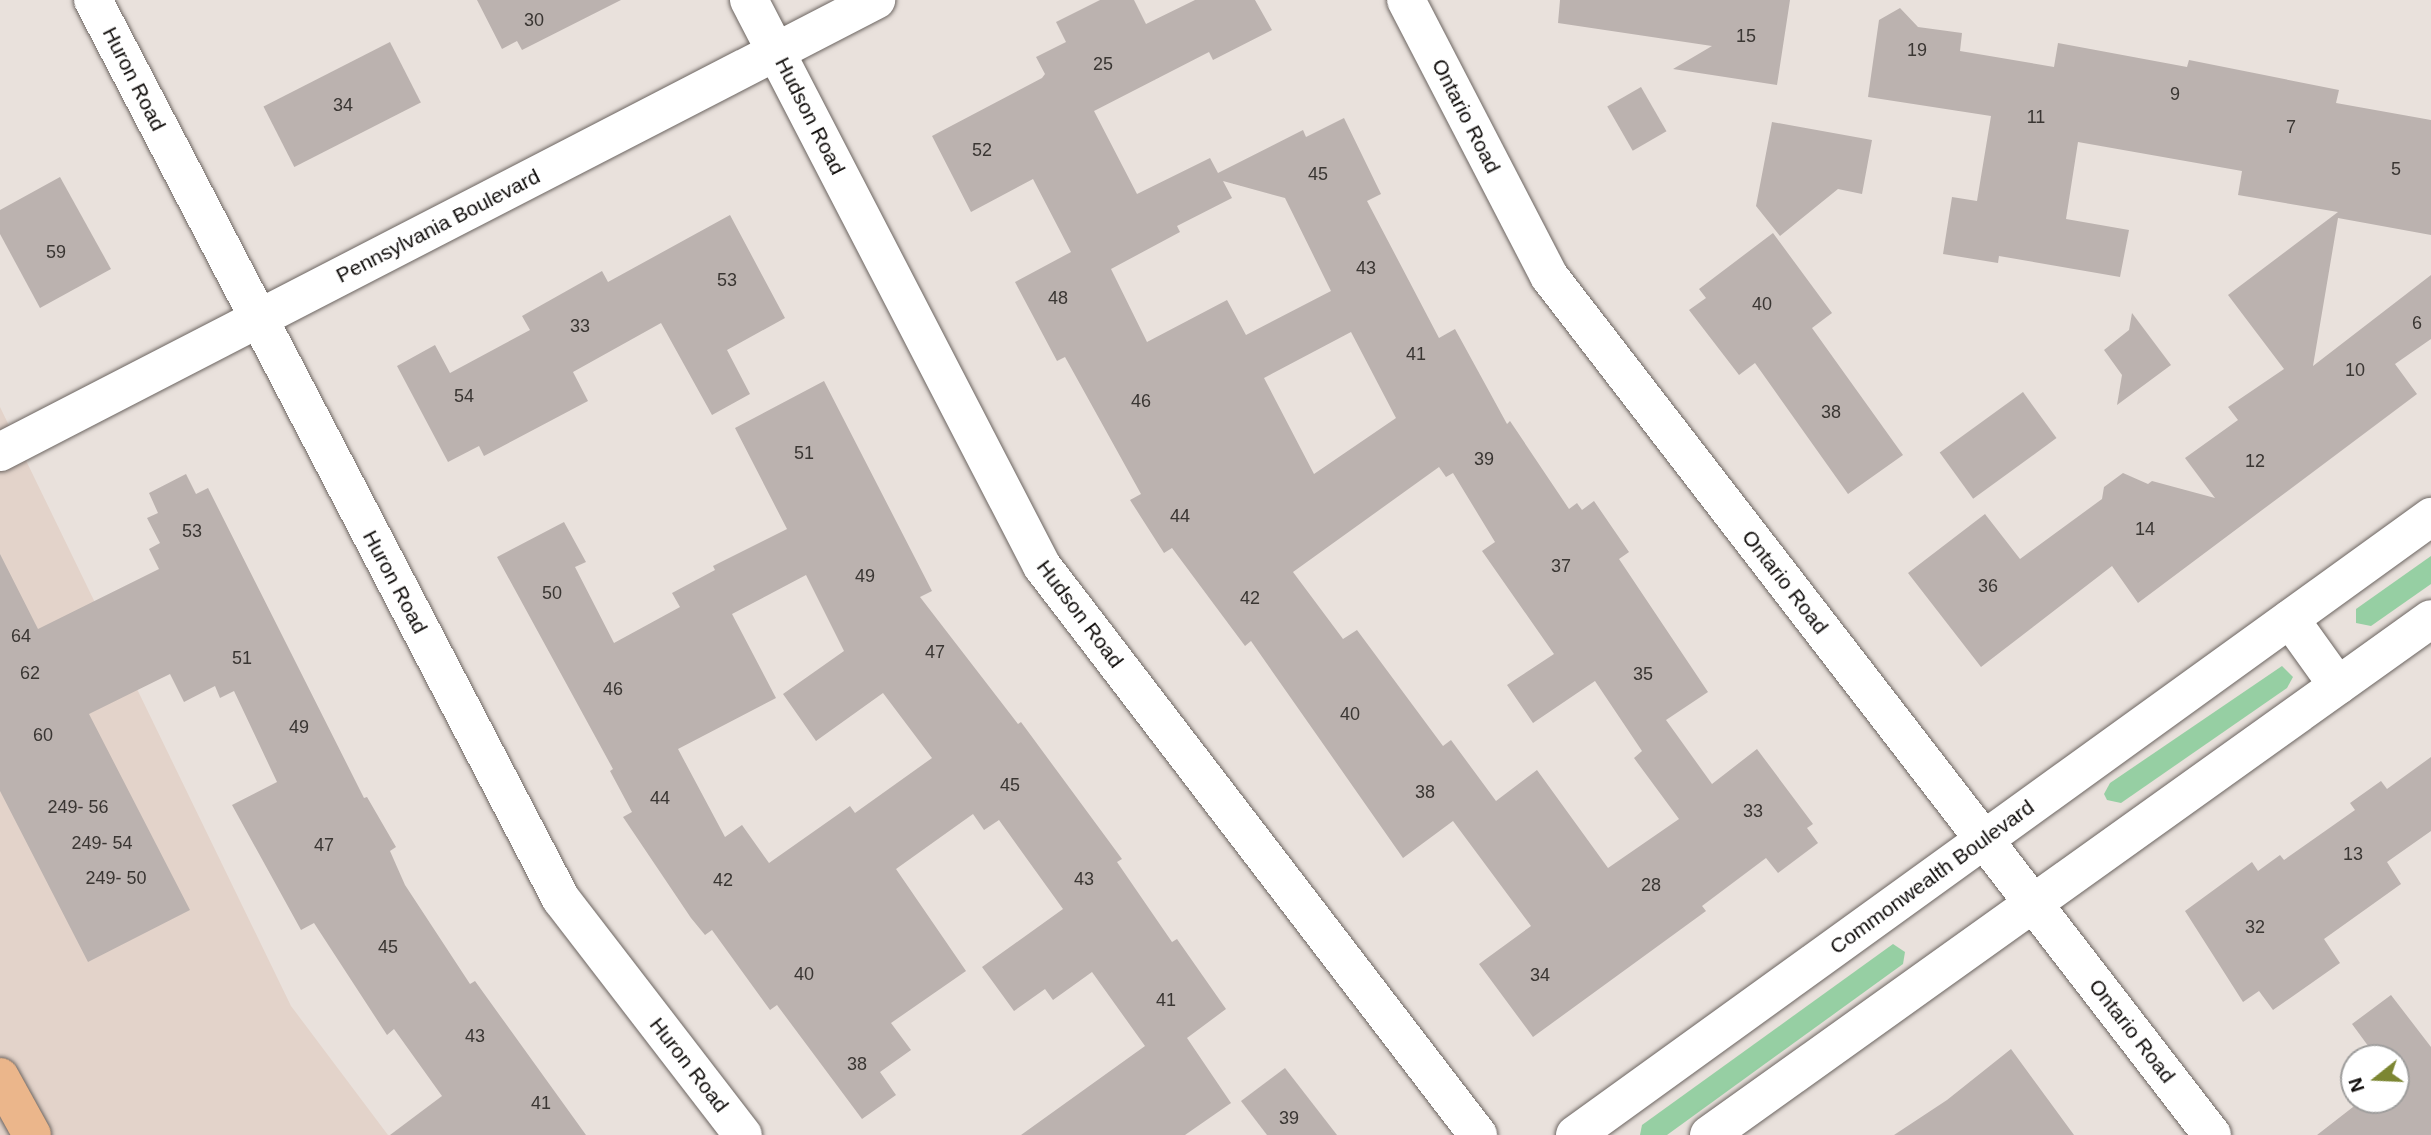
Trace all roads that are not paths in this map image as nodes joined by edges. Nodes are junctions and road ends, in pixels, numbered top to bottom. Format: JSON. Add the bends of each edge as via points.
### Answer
{"nodes":[{"id":1,"x":93,"y":0,"type":"edge"},
{"id":2,"x":750,"y":0,"type":"edge"},
{"id":3,"x":876,"y":0,"type":"edge"},
{"id":4,"x":1406,"y":0,"type":"edge"},
{"id":5,"x":776,"y":51,"type":"junction"},
{"id":6,"x":258,"y":319,"type":"junction"},
{"id":7,"x":0,"y":452,"type":"edge"},
{"id":8,"x":2431,"y":517,"type":"edge"},
{"id":9,"x":2290,"y":619,"type":"junction"},
{"id":10,"x":2431,"y":619,"type":"edge"},
{"id":11,"x":2338,"y":685,"type":"junction"},
{"id":12,"x":1984,"y":840,"type":"junction"},
{"id":13,"x":2033,"y":903,"type":"junction"},
{"id":14,"x":0,"y":1077,"type":"edge"},
{"id":15,"x":32,"y":1135,"type":"edge"},
{"id":16,"x":743,"y":1135,"type":"edge"},
{"id":17,"x":1478,"y":1135,"type":"edge"},
{"id":18,"x":1575,"y":1135,"type":"edge"},
{"id":19,"x":1709,"y":1135,"type":"edge"},
{"id":20,"x":2212,"y":1135,"type":"edge"}],
"edges":[{"from":1,"to":6,"type":"street","name":"Huron Road"},
{"from":2,"to":5,"type":"street","name":"Hudson Road"},
{"from":3,"to":5,"type":"street","name":"Pennsylvania Boulevard"},
{"from":4,"to":12,"type":"street","name":"Ontario Road","via":[[1549,276]]},
{"from":5,"to":6,"type":"street","name":"Pennsylvania Boulevard"},
{"from":5,"to":17,"type":"street","name":"Hudson Road","via":[[1042,566]]},
{"from":6,"to":7,"type":"street","name":"Pennsylvania Boulevard"},
{"from":6,"to":16,"type":"street","name":"Huron Road","via":[[561,899]]},
{"from":8,"to":9,"type":"street","name":"Commonwealth Boulevard"},
{"from":9,"to":11,"type":"street"},
{"from":9,"to":12,"type":"street","name":"Commonwealth Boulevard"},
{"from":10,"to":11,"type":"street"},
{"from":11,"to":13,"type":"street"},
{"from":12,"to":13,"type":"street","name":"Ontario Road"},
{"from":12,"to":18,"type":"street","name":"Commonwealth Boulevard"},
{"from":13,"to":19,"type":"street"},
{"from":13,"to":20,"type":"street","name":"Ontario Road"},
{"from":14,"to":15,"type":"main road"}]}
